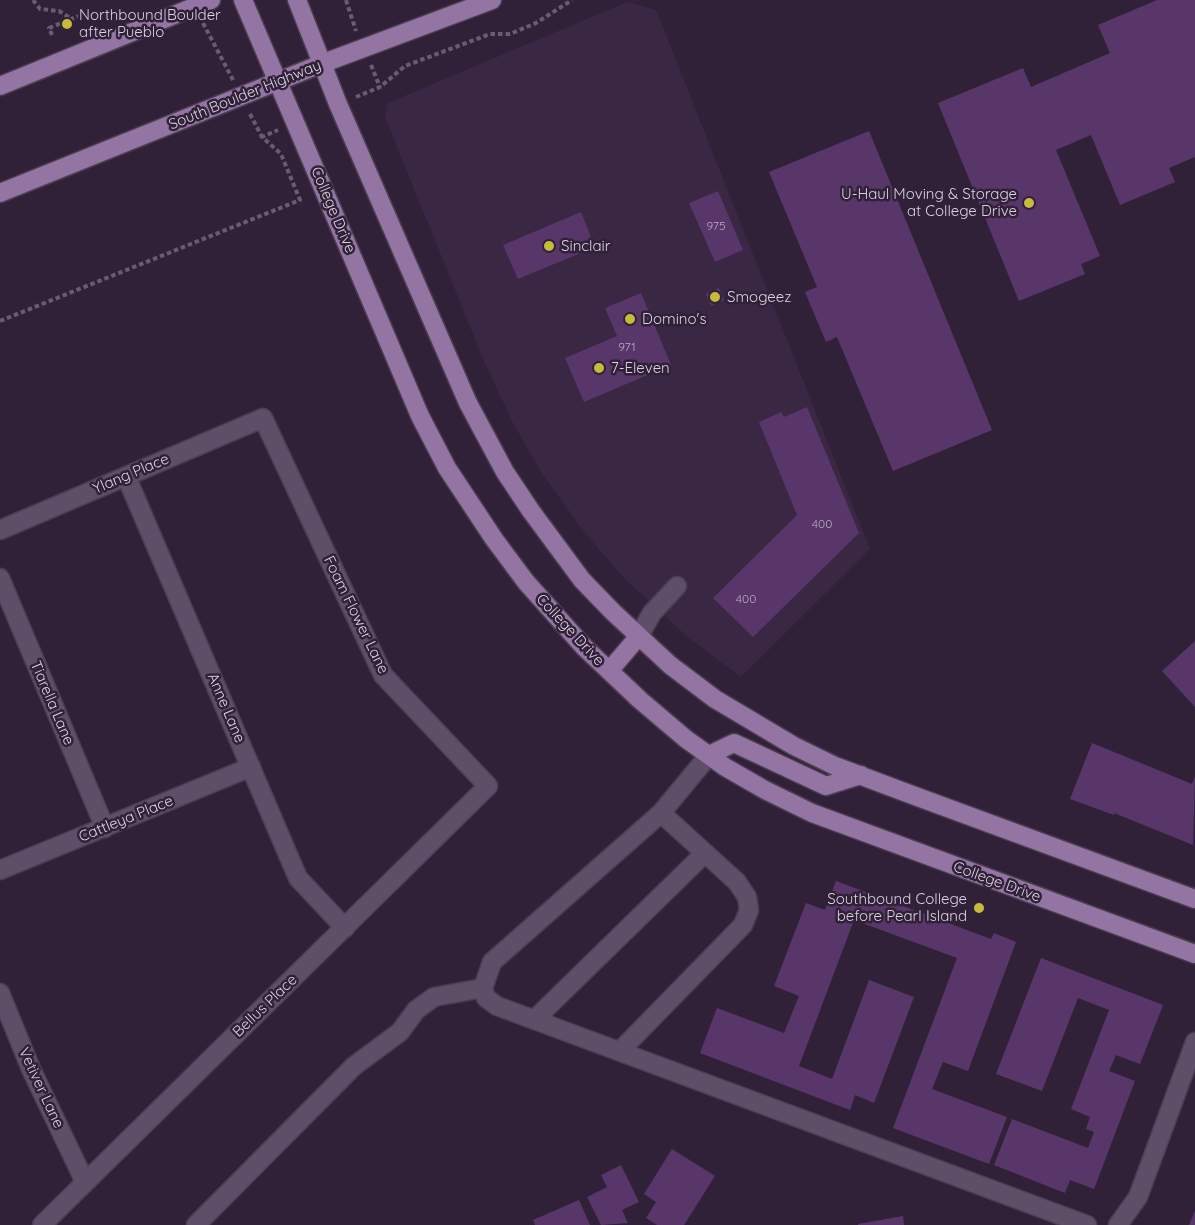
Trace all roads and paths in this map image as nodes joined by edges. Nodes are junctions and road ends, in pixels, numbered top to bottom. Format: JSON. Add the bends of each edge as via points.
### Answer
{"nodes":[{"id":1,"x":33,"y":0,"type":"edge"},
{"id":2,"x":211,"y":0,"type":"edge"},
{"id":3,"x":243,"y":0,"type":"edge"},
{"id":4,"x":297,"y":0,"type":"edge"},
{"id":5,"x":346,"y":0,"type":"edge"},
{"id":6,"x":492,"y":0,"type":"edge"},
{"id":7,"x":81,"y":15,"type":"dead end"},
{"id":8,"x":70,"y":18,"type":"junction"},
{"id":9,"x":204,"y":28,"type":"dead end"},
{"id":10,"x":356,"y":29,"type":"dead end"},
{"id":11,"x":52,"y":35,"type":"dead end"},
{"id":12,"x":224,"y":63,"type":"dead end"},
{"id":13,"x":321,"y":64,"type":"junction"},
{"id":14,"x":279,"y":81,"type":"junction"},
{"id":15,"x":0,"y":86,"type":"edge"},
{"id":16,"x":0,"y":193,"type":"edge"},
{"id":17,"x":263,"y":418,"type":"joint"},
{"id":18,"x":126,"y":476,"type":"junction"},
{"id":19,"x":0,"y":530,"type":"edge"},
{"id":20,"x":0,"y":578,"type":"edge"},
{"id":21,"x":677,"y":586,"type":"dead end"},
{"id":22,"x":639,"y":636,"type":"junction"},
{"id":23,"x":609,"y":671,"type":"junction"},
{"id":24,"x":709,"y":755,"type":"junction"},
{"id":25,"x":251,"y":767,"type":"junction"},
{"id":26,"x":861,"y":775,"type":"junction"},
{"id":27,"x":488,"y":786,"type":"joint"},
{"id":28,"x":661,"y":813,"type":"junction"},
{"id":29,"x":105,"y":828,"type":"junction"},
{"id":30,"x":705,"y":853,"type":"junction"},
{"id":31,"x":0,"y":870,"type":"edge"},
{"id":32,"x":1195,"y":899,"type":"edge"},
{"id":33,"x":345,"y":928,"type":"junction"},
{"id":34,"x":1195,"y":954,"type":"edge"},
{"id":35,"x":483,"y":988,"type":"junction"},
{"id":36,"x":0,"y":993,"type":"edge"},
{"id":37,"x":534,"y":1020,"type":"junction"},
{"id":38,"x":1195,"y":1042,"type":"edge"},
{"id":39,"x":620,"y":1052,"type":"junction"},
{"id":40,"x":85,"y":1182,"type":"junction"},
{"id":41,"x":42,"y":1225,"type":"edge"},
{"id":42,"x":196,"y":1225,"type":"edge"},
{"id":43,"x":1087,"y":1225,"type":"edge"},
{"id":44,"x":1118,"y":1225,"type":"edge"}],
"edges":[{"from":1,"to":8,"type":"path","via":[[40,9],[58,11]]},
{"from":2,"to":15,"type":"main road"},
{"from":3,"to":14,"type":"main road","name":"College Drive"},
{"from":4,"to":13,"type":"main road"},
{"from":5,"to":10,"type":"path"},
{"from":6,"to":13,"type":"main road","name":"South Boulder Highway"},
{"from":7,"to":8,"type":"path"},
{"from":8,"to":11,"type":"path","via":[[49,28]]},
{"from":9,"to":12,"type":"path"},
{"from":13,"to":14,"type":"main road","name":"South Boulder Highway"},
{"from":13,"to":22,"type":"main road","via":[[468,403],[505,472],[582,580]]},
{"from":14,"to":16,"type":"main road","name":"South Boulder Highway"},
{"from":14,"to":23,"type":"main road","name":"College Drive","via":[[420,416],[447,468],[525,582]]},
{"from":17,"to":18,"type":"street","name":"Ylang Place"},
{"from":17,"to":27,"type":"street","name":"Foam Flower Lane","via":[[383,675]]},
{"from":18,"to":19,"type":"street","name":"Ylang Place"},
{"from":18,"to":25,"type":"street","name":"Anne Lane"},
{"from":20,"to":29,"type":"street","name":"Tiarella Lane"},
{"from":21,"to":22,"type":"street","via":[[652,613]]},
{"from":22,"to":23,"type":"main road"},
{"from":22,"to":26,"type":"main road","via":[[688,678],[760,728]]},
{"from":23,"to":24,"type":"main road","name":"College Drive"},
{"from":24,"to":26,"type":"main road","via":[[734,743],[826,786]]},
{"from":24,"to":28,"type":"street"},
{"from":24,"to":34,"type":"main road","name":"College Drive","via":[[765,790],[812,813]]},
{"from":25,"to":29,"type":"street","name":"Cattleya Place"},
{"from":25,"to":33,"type":"street","name":"Anne Lane","via":[[298,878]]},
{"from":26,"to":32,"type":"main road"},
{"from":27,"to":33,"type":"street","name":"Bellus Place"},
{"from":28,"to":30,"type":"street"},
{"from":28,"to":35,"type":"street","via":[[492,962]]},
{"from":29,"to":31,"type":"street","name":"Cattleya Place"},
{"from":30,"to":37,"type":"street"},
{"from":30,"to":39,"type":"street","via":[[737,882],[747,897],[749,910],[743,924]]},
{"from":33,"to":40,"type":"street","name":"Bellus Place"},
{"from":35,"to":37,"type":"street","via":[[486,998],[497,1006]]},
{"from":35,"to":42,"type":"street","via":[[435,997],[416,1010],[400,1032],[354,1066]]},
{"from":36,"to":40,"type":"street","name":"Vetiver Lane"},
{"from":37,"to":39,"type":"street"},
{"from":38,"to":44,"type":"street","via":[[1138,1197]]},
{"from":39,"to":43,"type":"street"},
{"from":40,"to":41,"type":"street","name":"Bellus Place"}]}
